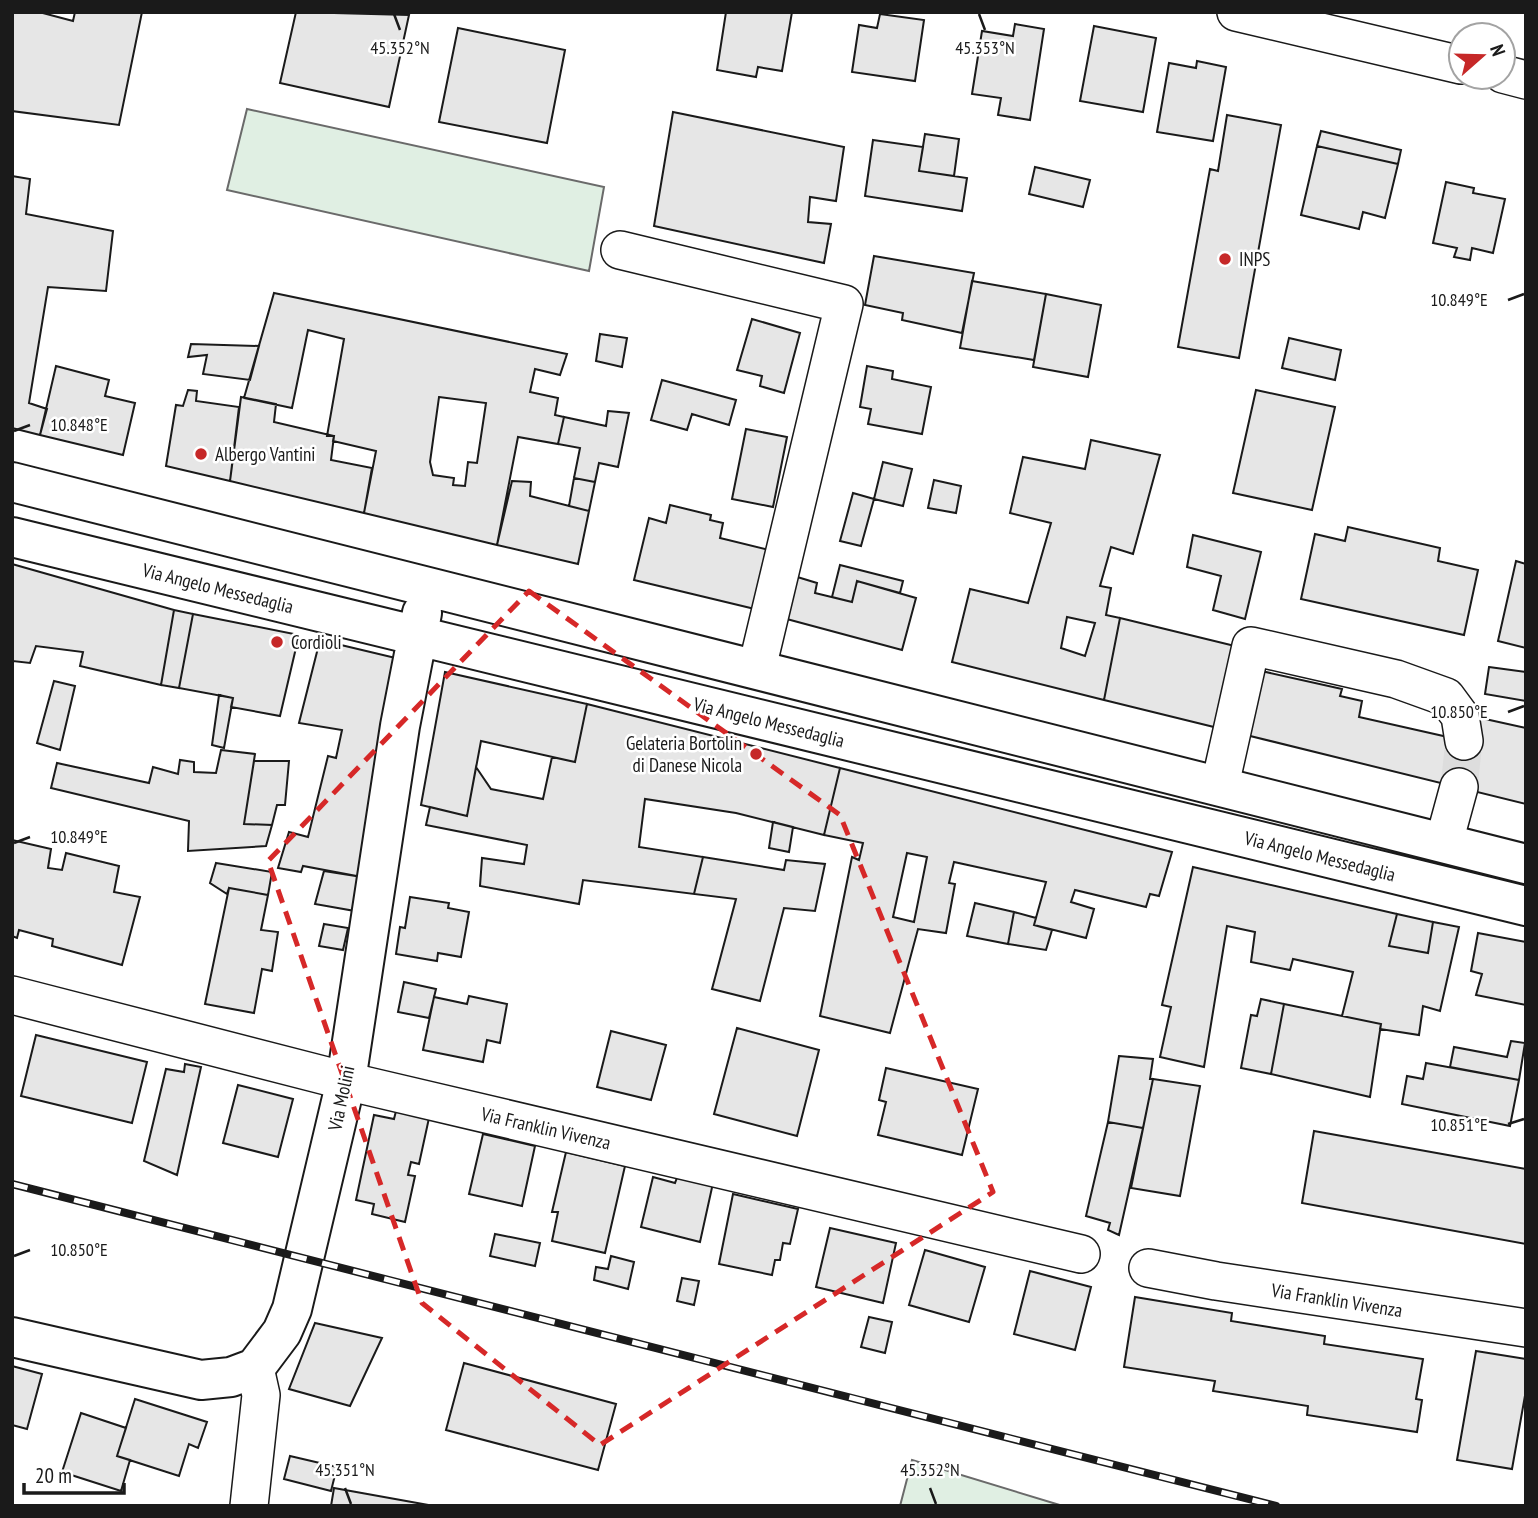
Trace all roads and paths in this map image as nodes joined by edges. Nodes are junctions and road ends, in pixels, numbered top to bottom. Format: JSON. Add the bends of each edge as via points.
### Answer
{"nodes":[{"id":1,"x":1236,"y":12,"type":"edge"},
{"id":2,"x":1447,"y":62,"type":"edge"},
{"id":3,"x":621,"y":250,"type":"dead end"},
{"id":4,"x":12,"y":481,"type":"edge"},
{"id":5,"x":12,"y":537,"type":"edge"},
{"id":6,"x":397,"y":579,"type":"junction"},
{"id":7,"x":419,"y":637,"type":"junction"},
{"id":8,"x":757,"y":668,"type":"junction"},
{"id":9,"x":1464,"y":741,"type":"tunnel mouth"},
{"id":10,"x":1220,"y":785,"type":"junction"},
{"id":11,"x":1459,"y":788,"type":"tunnel mouth"},
{"id":12,"x":1444,"y":842,"type":"junction"},
{"id":13,"x":1526,"y":864,"type":"edge"},
{"id":14,"x":1526,"y":906,"type":"edge"},
{"id":15,"x":12,"y":995,"type":"edge"},
{"id":16,"x":346,"y":1081,"type":"junction"},
{"id":17,"x":1081,"y":1254,"type":"dead end"},
{"id":18,"x":1148,"y":1268,"type":"dead end"},
{"id":19,"x":1526,"y":1328,"type":"edge"},
{"id":20,"x":12,"y":1337,"type":"edge"},
{"id":21,"x":255,"y":1368,"type":"junction"},
{"id":22,"x":249,"y":1506,"type":"edge"}],
"edges":[{"from":1,"to":2,"type":"street"},
{"from":3,"to":8,"type":"street","via":[[844,304]]},
{"from":4,"to":6,"type":"main road"},
{"from":5,"to":7,"type":"main road","name":"Via Angelo Messedaglia"},
{"from":6,"to":7,"type":"main road","name":"Via Molini","via":[[421,607]]},
{"from":6,"to":8,"type":"main road"},
{"from":7,"to":14,"type":"main road","name":"Via Angelo Messedaglia"},
{"from":7,"to":16,"type":"main road","name":"Via Molini","via":[[400,726]]},
{"from":8,"to":10,"type":"main road"},
{"from":9,"to":10,"type":"street","via":[[1460,716],[1446,697],[1396,680],[1251,646]]},
{"from":10,"to":12,"type":"main road"},
{"from":11,"to":12,"type":"street"},
{"from":12,"to":13,"type":"main road"},
{"from":15,"to":16,"type":"street","name":"Via Franklin Vivenza"},
{"from":16,"to":17,"type":"street","name":"Via Franklin Vivenza"},
{"from":16,"to":21,"type":"main road","name":"Via Molini","via":[[292,1309],[282,1332]]},
{"from":18,"to":19,"type":"street","name":"Via Franklin Vivenza"},
{"from":20,"to":21,"type":"main road","via":[[201,1380],[231,1377]]},
{"from":21,"to":22,"type":"street","via":[[261,1395]]}]}
